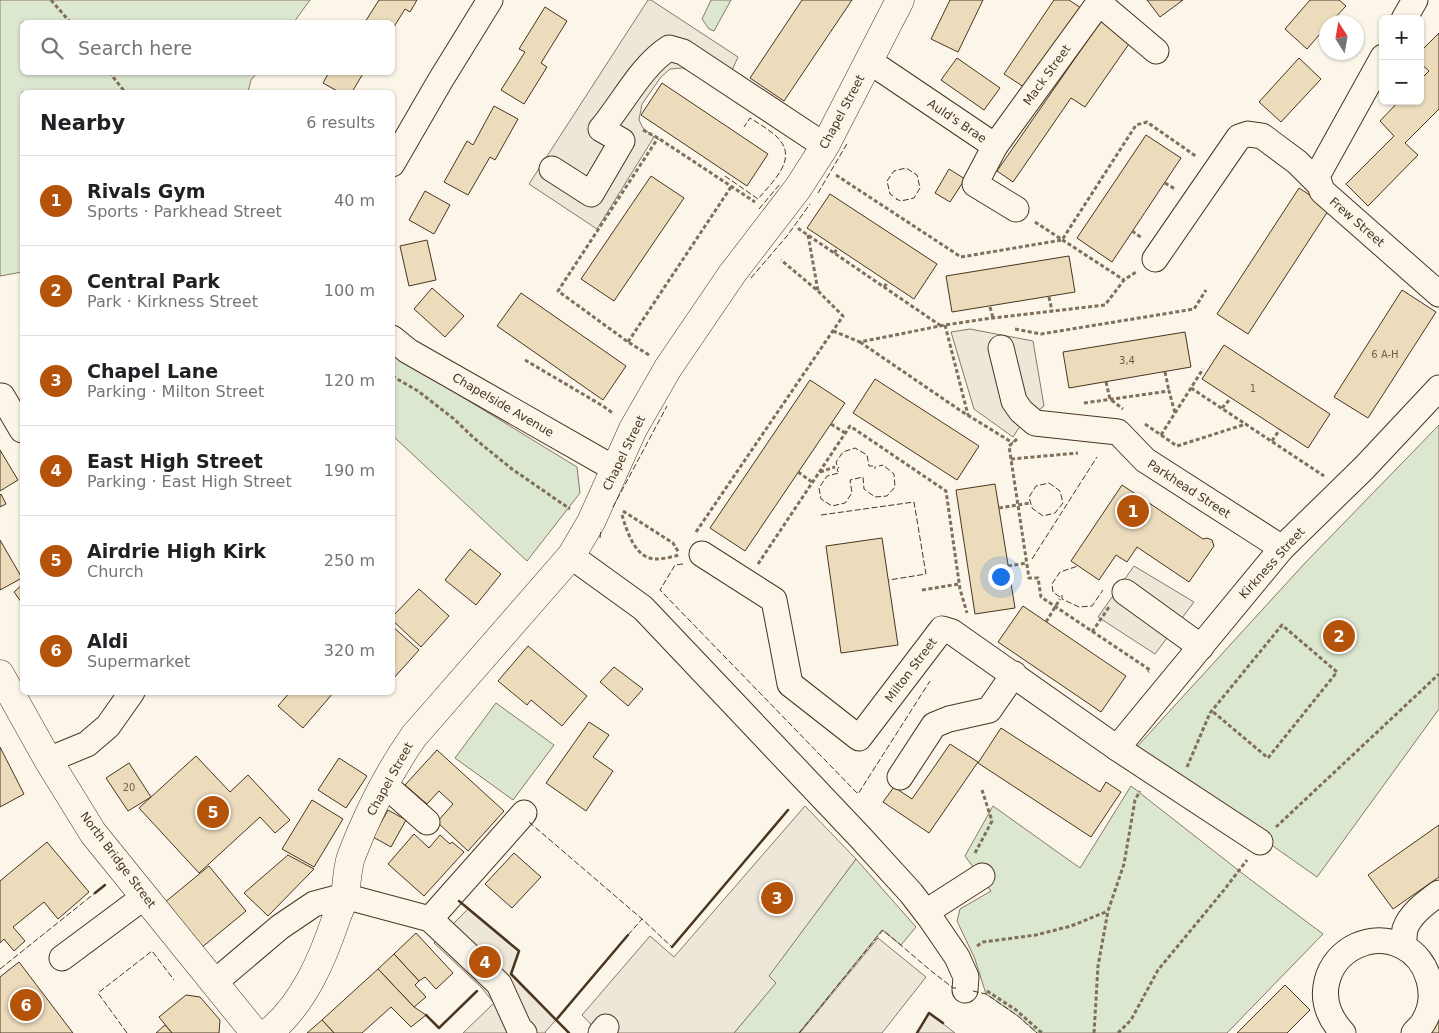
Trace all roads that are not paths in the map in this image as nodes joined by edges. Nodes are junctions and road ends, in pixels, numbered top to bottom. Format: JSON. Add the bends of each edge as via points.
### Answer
{"nodes":[{"id":1,"x":490,"y":0,"type":"edge"},
{"id":2,"x":900,"y":0,"type":"edge"},
{"id":3,"x":1415,"y":0,"type":"edge"},
{"id":4,"x":1100,"y":2,"type":"edge"},
{"id":5,"x":1406,"y":15,"type":"edge"},
{"id":6,"x":1156,"y":51,"type":"dead end"},
{"id":7,"x":1381,"y":60,"type":"edge"},
{"id":8,"x":869,"y":62,"type":"junction"},
{"id":9,"x":825,"y":146,"type":"junction"},
{"id":10,"x":995,"y":146,"type":"junction"},
{"id":11,"x":395,"y":159,"type":"edge"},
{"id":12,"x":552,"y":169,"type":"dead end"},
{"id":13,"x":1319,"y":184,"type":"junction"},
{"id":14,"x":1016,"y":209,"type":"road end"},
{"id":15,"x":1155,"y":259,"type":"road end"},
{"id":16,"x":1439,"y":294,"type":"edge"},
{"id":17,"x":1005,"y":338,"type":"road end"},
{"id":18,"x":395,"y":340,"type":"edge"},
{"id":19,"x":1439,"y":388,"type":"edge"},
{"id":20,"x":2,"y":396,"type":"dead end"},
{"id":21,"x":20,"y":427,"type":"edge"},
{"id":22,"x":615,"y":469,"type":"junction"},
{"id":23,"x":578,"y":545,"type":"junction"},
{"id":24,"x":691,"y":547,"type":"road end"},
{"id":25,"x":1282,"y":548,"type":"junction"},
{"id":26,"x":1125,"y":592,"type":"dead end"},
{"id":27,"x":1201,"y":647,"type":"junction"},
{"id":28,"x":0,"y":674,"type":"edge"},
{"id":29,"x":1014,"y":674,"type":"junction"},
{"id":30,"x":130,"y":695,"type":"edge"},
{"id":31,"x":1117,"y":748,"type":"junction"},
{"id":32,"x":48,"y":760,"type":"junction"},
{"id":33,"x":900,"y":777,"type":"dead end"},
{"id":34,"x":384,"y":784,"type":"junction"},
{"id":35,"x":524,"y":814,"type":"dead end"},
{"id":36,"x":428,"y":822,"type":"dead end"},
{"id":37,"x":1260,"y":842,"type":"dead end"},
{"id":38,"x":979,"y":878,"type":"road end"},
{"id":39,"x":1439,"y":894,"type":"edge"},
{"id":40,"x":344,"y":896,"type":"junction"},
{"id":41,"x":144,"y":897,"type":"junction"},
{"id":42,"x":926,"y":912,"type":"junction"},
{"id":43,"x":430,"y":919,"type":"junction"},
{"id":44,"x":1403,"y":946,"type":"junction"},
{"id":45,"x":62,"y":958,"type":"dead end"},
{"id":46,"x":962,"y":975,"type":"road end"},
{"id":47,"x":215,"y":982,"type":"junction"},
{"id":48,"x":1426,"y":1023,"type":"edge"},
{"id":49,"x":519,"y":1031,"type":"edge"},
{"id":50,"x":256,"y":1033,"type":"edge"},
{"id":51,"x":268,"y":1033,"type":"edge"},
{"id":52,"x":1343,"y":1033,"type":"edge"}],
"edges":[{"from":1,"to":11,"type":"street"},
{"from":2,"to":8,"type":"main road","name":"Chapel Street"},
{"from":3,"to":5,"type":"street"},
{"from":4,"to":6,"type":"street","name":"Mack Street"},
{"from":4,"to":10,"type":"street","name":"Mack Street"},
{"from":7,"to":13,"type":"street","via":[[1317,176]]},
{"from":8,"to":9,"type":"main road","name":"Chapel Street"},
{"from":8,"to":10,"type":"street","name":"Auld's Brae"},
{"from":9,"to":12,"type":"street","via":[[682,52],[669,48],[649,64],[601,129],[622,141],[590,194]]},
{"from":9,"to":22,"type":"main road","name":"Chapel Street","via":[[668,368],[633,429]]},
{"from":10,"to":14,"type":"street","name":"Auld's Brae","via":[[975,184]]},
{"from":13,"to":15,"type":"street","name":"Frew Street","via":[[1297,162],[1262,136],[1248,134],[1239,137]]},
{"from":13,"to":16,"type":"street","name":"Frew Street","via":[[1322,191]]},
{"from":17,"to":25,"type":"street","name":"Parkhead Street","via":[[1014,401],[1035,424],[1118,432],[1145,460]]},
{"from":18,"to":22,"type":"street","name":"Chapelside Avenue","via":[[408,351]]},
{"from":19,"to":25,"type":"street","name":"Kirkness Street","via":[[1343,490]]},
{"from":20,"to":21,"type":"street"},
{"from":22,"to":23,"type":"main road","name":"Chapel Street"},
{"from":23,"to":34,"type":"main road","name":"Chapel Street","via":[[414,736]]},
{"from":23,"to":42,"type":"street","via":[[643,608],[860,837]]},
{"from":24,"to":29,"type":"street","name":"Milton Street","via":[[774,600],[790,684],[859,738],[942,629],[952,632]]},
{"from":25,"to":27,"type":"street","name":"Kirkness Street"},
{"from":26,"to":27,"type":"street"},
{"from":27,"to":31,"type":"street","name":"Kirkness Street"},
{"from":28,"to":32,"type":"main road","name":"North Bridge Street"},
{"from":29,"to":31,"type":"street","name":"Milton Street"},
{"from":29,"to":33,"type":"street","via":[[988,710],[934,726]]},
{"from":30,"to":32,"type":"street","via":[[108,726],[87,744]]},
{"from":31,"to":37,"type":"street","name":"Milton Street"},
{"from":32,"to":41,"type":"main road","name":"North Bridge Street","via":[[94,833]]},
{"from":34,"to":36,"type":"street"},
{"from":34,"to":40,"type":"main road","name":"Chapel Street","via":[[350,860]]},
{"from":35,"to":43,"type":"street"},
{"from":38,"to":42,"type":"street"},
{"from":39,"to":44,"type":"street","via":[[1410,919]]},
{"from":40,"to":43,"type":"street"},
{"from":40,"to":47,"type":"street","via":[[314,904],[287,922]]},
{"from":40,"to":51,"type":"main road","name":"Chapel Street","via":[[329,940],[305,989],[290,1011]]},
{"from":41,"to":45,"type":"street"},
{"from":41,"to":47,"type":"main road","name":"North Bridge Street"},
{"from":42,"to":46,"type":"street"},
{"from":43,"to":49,"type":"street","via":[[499,984]]},
{"from":44,"to":48,"type":"street","via":[[1417,956],[1427,971],[1432,988]]},
{"from":44,"to":52,"type":"street","via":[[1386,941],[1368,941],[1352,947],[1338,958],[1329,973],[1325,991],[1327,1008],[1334,1024]]},
{"from":47,"to":50,"type":"main road","name":"North Bridge Street"}]}
